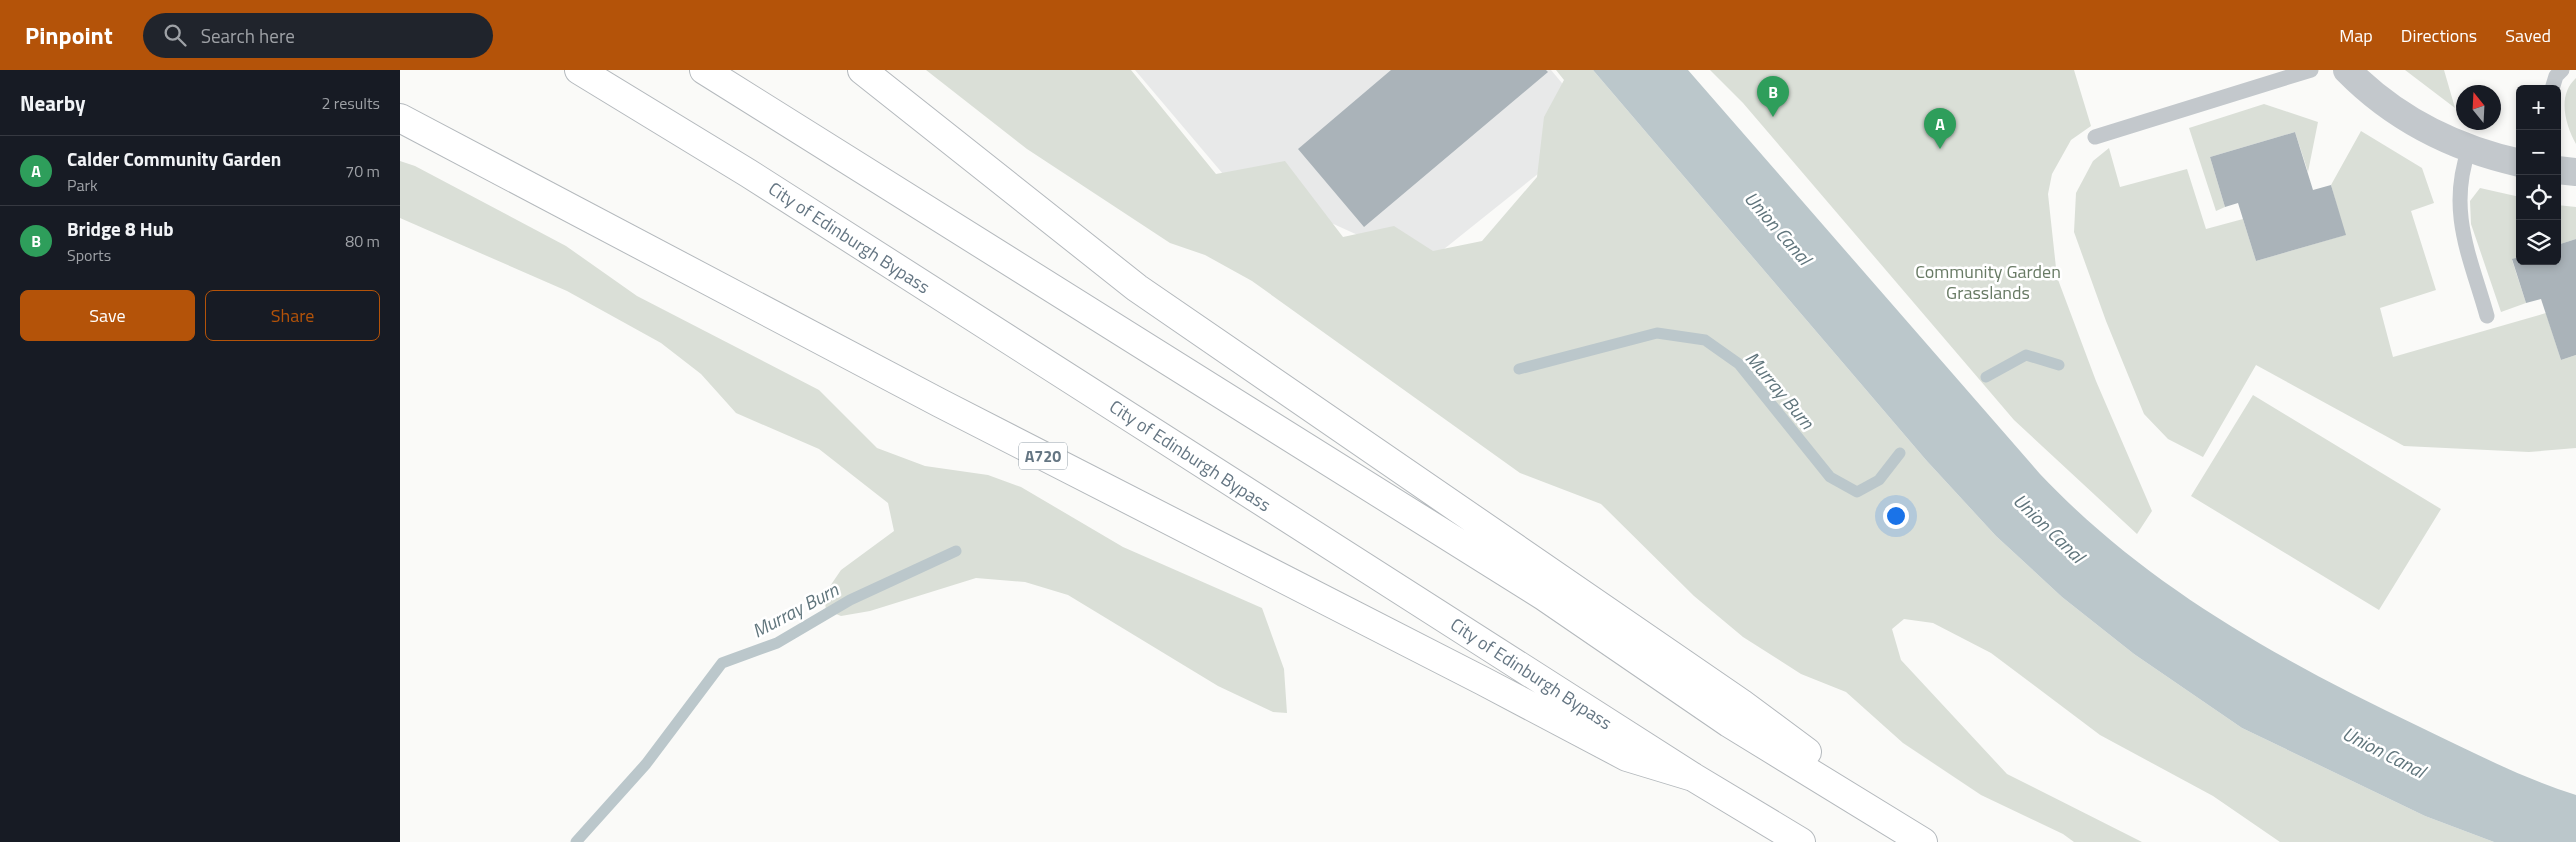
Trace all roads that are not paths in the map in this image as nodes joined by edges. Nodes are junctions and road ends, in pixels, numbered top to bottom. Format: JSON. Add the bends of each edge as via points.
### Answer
{"nodes":[{"id":1,"x":579,"y":70,"type":"edge"},
{"id":2,"x":704,"y":70,"type":"edge"},
{"id":3,"x":862,"y":70,"type":"edge"},
{"id":4,"x":2311,"y":70,"type":"edge"},
{"id":5,"x":2347,"y":70,"type":"edge"},
{"id":6,"x":2562,"y":70,"type":"edge"},
{"id":7,"x":2553,"y":85,"type":"edge"},
{"id":8,"x":400,"y":118,"type":"edge"},
{"id":9,"x":2095,"y":136,"type":"dead end"},
{"id":10,"x":2469,"y":149,"type":"junction"},
{"id":11,"x":2516,"y":162,"type":"edge"},
{"id":12,"x":2561,"y":170,"type":"edge"},
{"id":13,"x":2576,"y":172,"type":"edge"},
{"id":14,"x":2487,"y":316,"type":"dead end"},
{"id":15,"x":1693,"y":777,"type":"junction"},
{"id":16,"x":1801,"y":842,"type":"edge"},
{"id":17,"x":1923,"y":842,"type":"edge"},
{"id":18,"x":1930,"y":842,"type":"edge"}],
"edges":[{"from":1,"to":15,"type":"highway","name":"City of Edinburgh Bypass","number":"A720","via":[[748,173]]},
{"from":2,"to":17,"type":"highway","via":[[1545,597],[1729,723]]},
{"from":3,"to":18,"type":"highway","via":[[1138,288],[1741,703]]},
{"from":4,"to":9,"type":"lane"},
{"from":5,"to":10,"type":"street","via":[[2369,92],[2408,120]]},
{"from":6,"to":7,"type":"lane"},
{"from":8,"to":15,"type":"highway","number":"A720","via":[[949,407],[1627,757]]},
{"from":10,"to":11,"type":"street"},
{"from":10,"to":14,"type":"lane","via":[[2459,185],[2460,219]]},
{"from":12,"to":13,"type":"street"},
{"from":15,"to":16,"type":"highway","name":"City of Edinburgh Bypass","number":"A720"}]}
